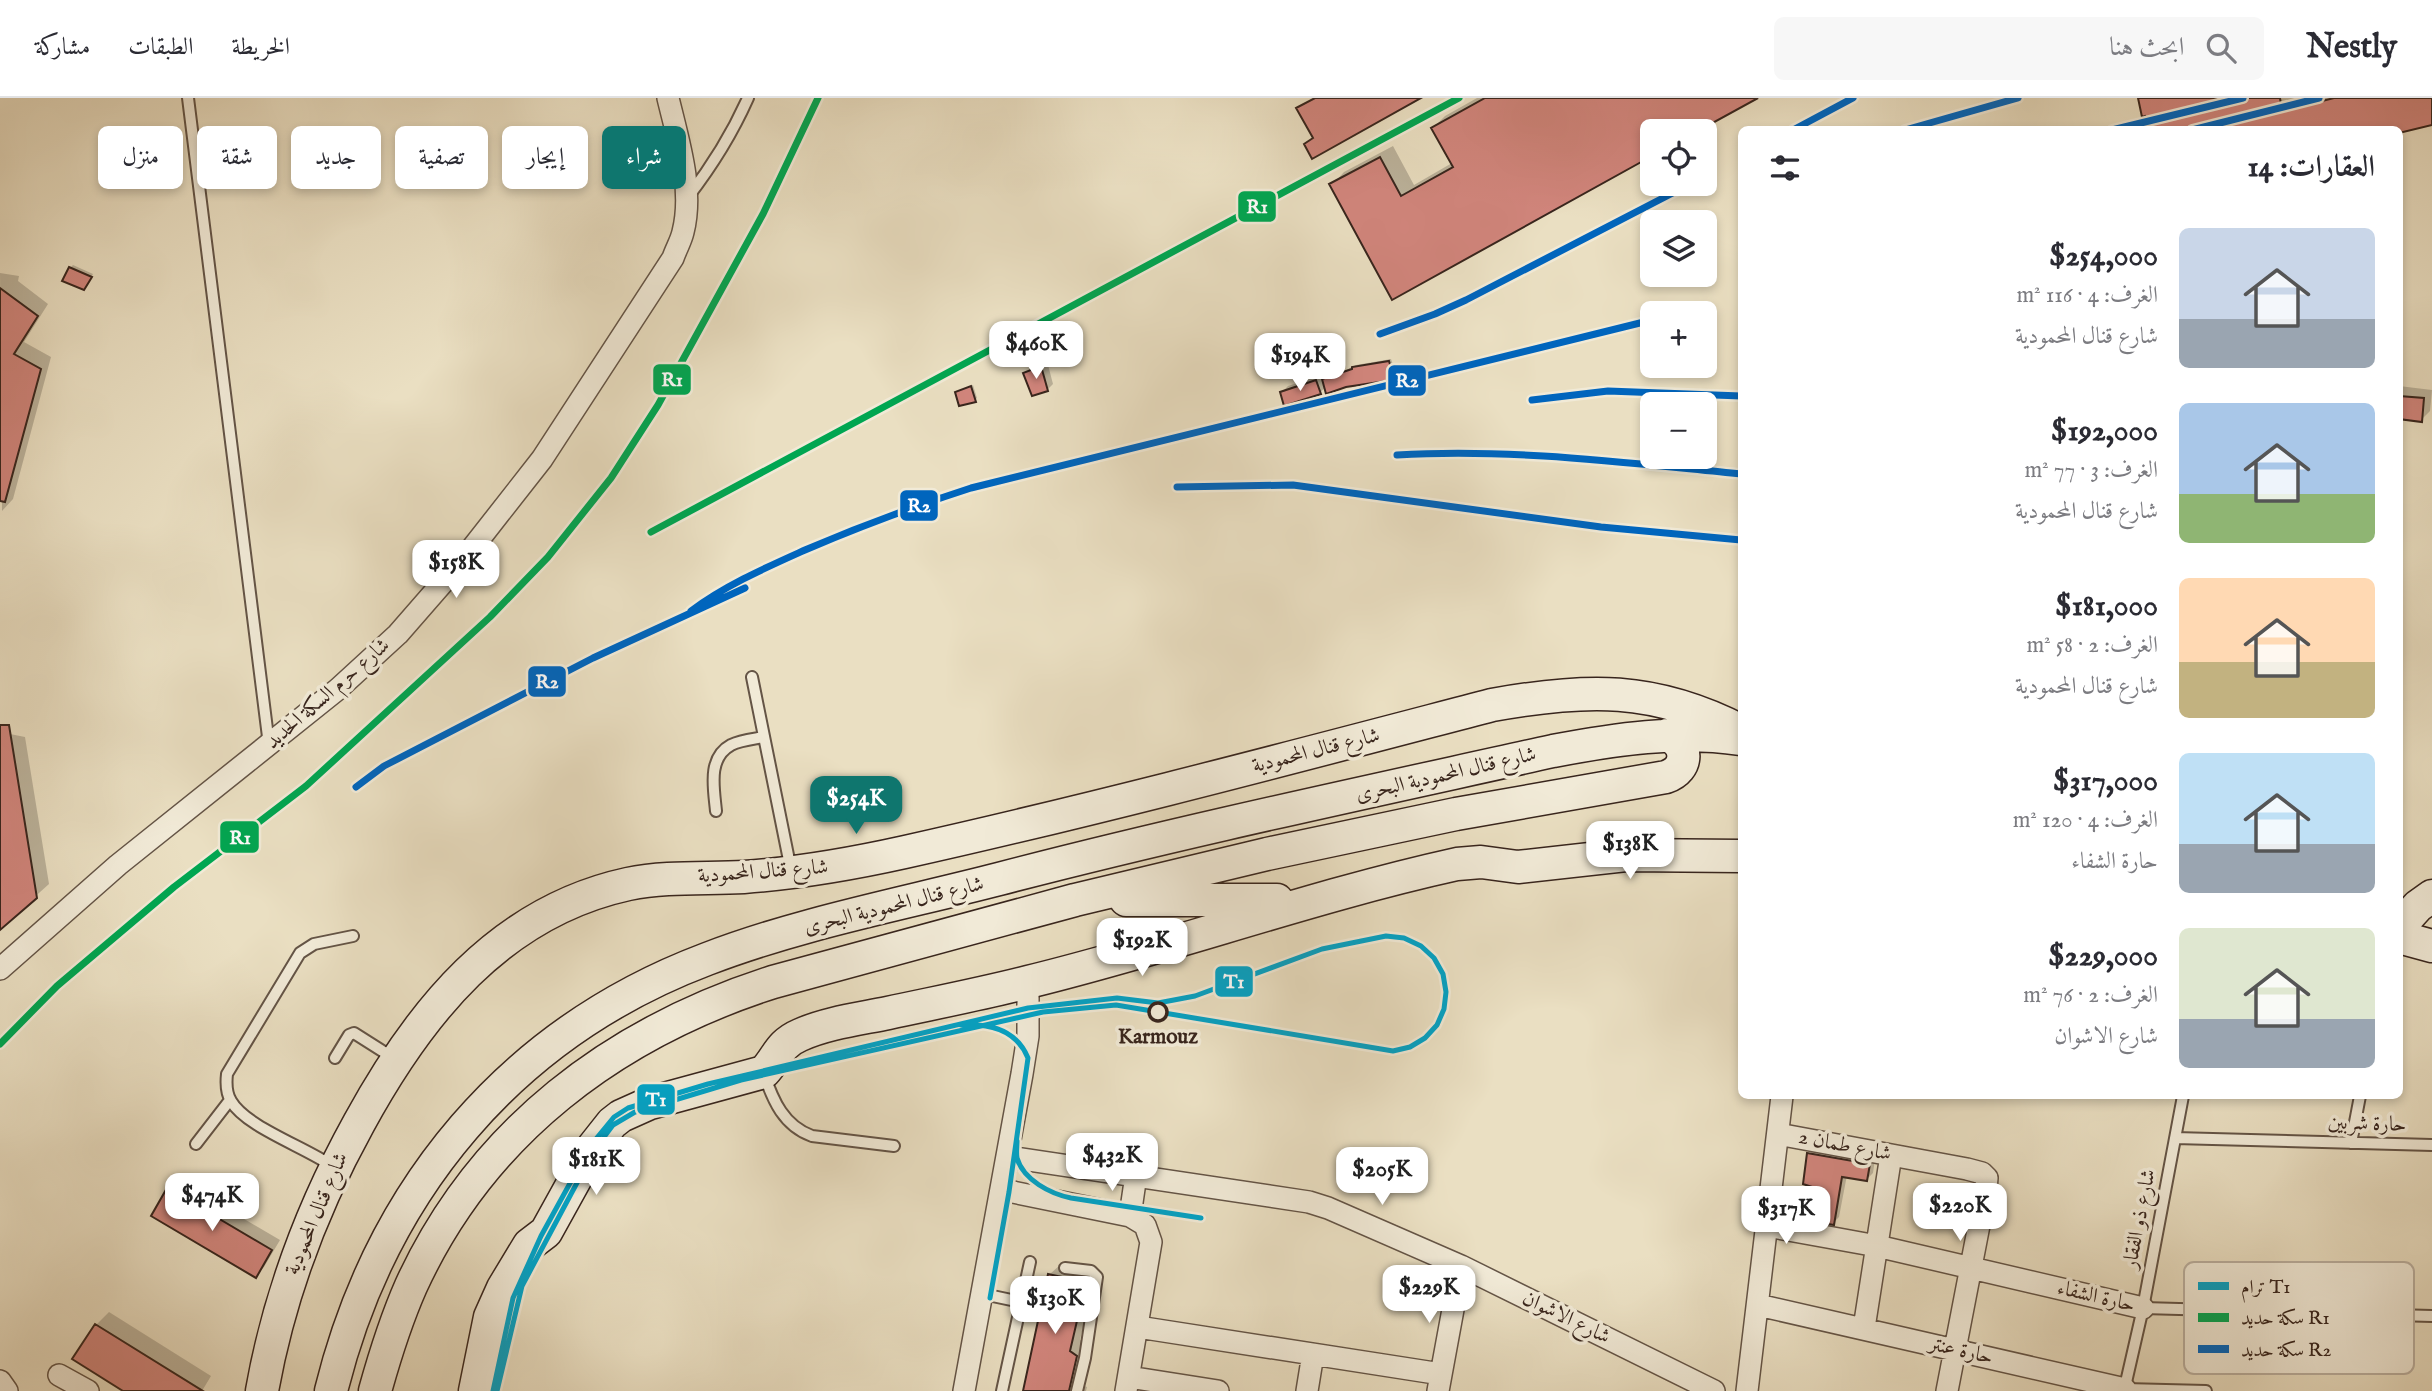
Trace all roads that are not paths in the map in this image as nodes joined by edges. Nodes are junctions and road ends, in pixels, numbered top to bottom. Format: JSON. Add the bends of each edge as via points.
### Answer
{"nodes":[{"id":1,"x":188,"y":98,"type":"edge"},
{"id":2,"x":668,"y":98,"type":"edge"},
{"id":3,"x":748,"y":98,"type":"edge"},
{"id":4,"x":686,"y":200,"type":"junction"},
{"id":5,"x":752,"y":677,"type":"dead end"},
{"id":6,"x":1738,"y":731,"type":"edge"},
{"id":7,"x":1667,"y":735,"type":"junction"},
{"id":8,"x":764,"y":737,"type":"junction"},
{"id":9,"x":1738,"y":739,"type":"edge"},
{"id":10,"x":269,"y":745,"type":"junction"},
{"id":11,"x":716,"y":811,"type":"dead end"},
{"id":12,"x":1738,"y":856,"type":"edge"},
{"id":13,"x":791,"y":873,"type":"junction"},
{"id":14,"x":2432,"y":896,"type":"edge"},
{"id":15,"x":1075,"y":900,"type":"junction"},
{"id":16,"x":1313,"y":900,"type":"junction"},
{"id":17,"x":2403,"y":922,"type":"edge"},
{"id":18,"x":353,"y":936,"type":"dead end"},
{"id":19,"x":2403,"y":938,"type":"edge"},
{"id":20,"x":2432,"y":946,"type":"edge"},
{"id":21,"x":0,"y":969,"type":"edge"},
{"id":22,"x":1028,"y":982,"type":"junction"},
{"id":23,"x":335,"y":1058,"type":"dead end"},
{"id":24,"x":395,"y":1059,"type":"junction"},
{"id":25,"x":764,"y":1072,"type":"junction"},
{"id":26,"x":1782,"y":1099,"type":"edge"},
{"id":27,"x":2182,"y":1099,"type":"edge"},
{"id":28,"x":2359,"y":1099,"type":"edge"},
{"id":29,"x":230,"y":1100,"type":"junction"},
{"id":30,"x":1778,"y":1133,"type":"junction"},
{"id":31,"x":2175,"y":1138,"type":"junction"},
{"id":32,"x":2351,"y":1143,"type":"junction"},
{"id":33,"x":196,"y":1144,"type":"dead end"},
{"id":34,"x":2432,"y":1145,"type":"edge"},
{"id":35,"x":894,"y":1146,"type":"dead end"},
{"id":36,"x":1891,"y":1155,"type":"junction"},
{"id":37,"x":1009,"y":1157,"type":"junction"},
{"id":38,"x":334,"y":1168,"type":"junction"},
{"id":39,"x":1136,"y":1175,"type":"junction"},
{"id":40,"x":1003,"y":1190,"type":"junction"},
{"id":41,"x":1130,"y":1216,"type":"junction"},
{"id":42,"x":1767,"y":1226,"type":"junction"},
{"id":43,"x":1877,"y":1246,"type":"junction"},
{"id":44,"x":1030,"y":1262,"type":"dead end"},
{"id":45,"x":1461,"y":1266,"type":"junction"},
{"id":46,"x":1065,"y":1268,"type":"dead end"},
{"id":47,"x":1971,"y":1268,"type":"junction"},
{"id":48,"x":983,"y":1294,"type":"junction"},
{"id":49,"x":1021,"y":1301,"type":"junction"},
{"id":50,"x":1758,"y":1305,"type":"junction"},
{"id":51,"x":2143,"y":1308,"type":"junction"},
{"id":52,"x":2184,"y":1309,"type":"edge"},
{"id":53,"x":2414,"y":1316,"type":"edge"},
{"id":54,"x":2432,"y":1316,"type":"edge"},
{"id":55,"x":1138,"y":1327,"type":"junction"},
{"id":56,"x":1864,"y":1328,"type":"junction"},
{"id":57,"x":1955,"y":1349,"type":"junction"},
{"id":58,"x":1313,"y":1354,"type":"junction"},
{"id":59,"x":59,"y":1375,"type":"dead end"},
{"id":60,"x":1439,"y":1383,"type":"edge"},
{"id":61,"x":1127,"y":1384,"type":"edge"},
{"id":62,"x":2125,"y":1390,"type":"edge"},
{"id":63,"x":88,"y":1391,"type":"edge"},
{"id":64,"x":261,"y":1391,"type":"edge"},
{"id":65,"x":331,"y":1391,"type":"edge"},
{"id":66,"x":375,"y":1391,"type":"edge"},
{"id":67,"x":475,"y":1391,"type":"edge"},
{"id":68,"x":964,"y":1391,"type":"edge"},
{"id":69,"x":1002,"y":1391,"type":"edge"},
{"id":70,"x":1077,"y":1391,"type":"edge"},
{"id":71,"x":1218,"y":1391,"type":"edge"},
{"id":72,"x":1307,"y":1391,"type":"edge"},
{"id":73,"x":1714,"y":1391,"type":"edge"},
{"id":74,"x":1747,"y":1391,"type":"edge"},
{"id":75,"x":1947,"y":1391,"type":"edge"},
{"id":76,"x":2206,"y":1391,"type":"edge"}],
"edges":[{"from":1,"to":10,"type":"lane"},
{"from":2,"to":4,"type":"street","name":"شارع حرم السكة الحديد"},
{"from":3,"to":4,"type":"lane","via":[[712,166]]},
{"from":4,"to":10,"type":"street","name":"شارع حرم السكة الحديد","via":[[683,231],[673,258],[542,459],[398,634]]},
{"from":5,"to":8,"type":"lane"},
{"from":6,"to":13,"type":"main road","name":"شارع قنال المحمودية","via":[[1679,705],[1648,698],[1586,693],[1525,699],[1041,822]]},
{"from":7,"to":9,"type":"main road","name":"شارع قنال المحمودية البحرى"},
{"from":7,"to":15,"type":"main road","name":"شارع قنال المحمودية البحرى","via":[[1681,744],[1684,752],[1680,768],[1666,777],[1456,814]]},
{"from":7,"to":65,"type":"main road","name":"شارع قنال المحمودية البحرى","via":[[1553,751],[1107,851],[750,944],[635,991],[548,1046],[513,1075],[451,1141],[405,1206],[378,1256],[344,1340]]},
{"from":8,"to":11,"type":"lane","via":[[732,744],[721,753],[713,769]]},
{"from":8,"to":13,"type":"lane"},
{"from":10,"to":21,"type":"street","name":"شارع حرم السكة الحديد","via":[[118,865]]},
{"from":12,"to":16,"type":"main road","via":[[1626,855],[1518,867],[1469,862]]},
{"from":13,"to":24,"type":"main road","name":"شارع قنال المحمودية","via":[[657,879],[570,903],[498,946],[461,976]]},
{"from":14,"to":17,"type":"main road"},
{"from":15,"to":16,"type":"main road"},
{"from":15,"to":66,"type":"main road","name":"شارع قنال المحمودية البحرى","via":[[729,996],[661,1026],[598,1064],[540,1110],[466,1192],[411,1287]]},
{"from":16,"to":22,"type":"main road"},
{"from":18,"to":29,"type":"lane","via":[[309,946],[300,953],[232,1062],[226,1087]]},
{"from":19,"to":20,"type":"main road"},
{"from":22,"to":25,"type":"main road","via":[[815,1029],[788,1041]]},
{"from":22,"to":37,"type":"street","via":[[1028,1035]]},
{"from":23,"to":24,"type":"lane","via":[[354,1033]]},
{"from":24,"to":38,"type":"main road","name":"شارع قنال المحمودية"},
{"from":25,"to":35,"type":"lane","via":[[780,1112],[793,1128],[812,1136]]},
{"from":25,"to":67,"type":"main road","via":[[650,1103],[612,1123],[593,1147],[546,1232],[530,1245],[503,1288],[490,1317]]},
{"from":26,"to":30,"type":"street"},
{"from":27,"to":31,"type":"lane","name":"شارع ذو الفقار"},
{"from":28,"to":32,"type":"lane"},
{"from":29,"to":33,"type":"lane"},
{"from":29,"to":38,"type":"lane","via":[[248,1118]]},
{"from":30,"to":36,"type":"street","name":"شارع طمان 2"},
{"from":30,"to":42,"type":"street"},
{"from":31,"to":32,"type":"lane","name":"حارة شربين"},
{"from":31,"to":51,"type":"lane","name":"شارع ذو الفقار"},
{"from":32,"to":34,"type":"lane","name":"حارة شربين"},
{"from":36,"to":43,"type":"street"},
{"from":36,"to":47,"type":"street","name":"شارع طمان 2","via":[[1967,1169],[1987,1178]]},
{"from":37,"to":39,"type":"street","name":"شارع الاشوان"},
{"from":37,"to":40,"type":"street"},
{"from":38,"to":64,"type":"main road","name":"شارع قنال المحمودية","via":[[297,1254]]},
{"from":39,"to":41,"type":"street"},
{"from":39,"to":45,"type":"street","name":"شارع الاشوان","via":[[1319,1205]]},
{"from":40,"to":41,"type":"street"},
{"from":40,"to":48,"type":"street"},
{"from":41,"to":55,"type":"street","via":[[1145,1225],[1151,1242]]},
{"from":42,"to":43,"type":"street","name":"حارة الشفاء"},
{"from":42,"to":50,"type":"street"},
{"from":43,"to":47,"type":"street","name":"حارة الشفاء"},
{"from":43,"to":56,"type":"street"},
{"from":44,"to":49,"type":"lane"},
{"from":45,"to":60,"type":"street"},
{"from":45,"to":73,"type":"street","name":"شارع الاشوان"},
{"from":46,"to":70,"type":"lane","via":[[1091,1271],[1097,1277]]},
{"from":47,"to":51,"type":"street","name":"حارة الشفاء"},
{"from":47,"to":57,"type":"street","name":"شارع طمان 2"},
{"from":48,"to":49,"type":"lane"},
{"from":48,"to":68,"type":"street"},
{"from":49,"to":69,"type":"lane"},
{"from":50,"to":56,"type":"street","name":"حارة عنتر"},
{"from":50,"to":74,"type":"street"},
{"from":51,"to":52,"type":"lane","name":"حارة الشفاء"},
{"from":51,"to":62,"type":"lane","name":"شارع ذو الفقار"},
{"from":53,"to":54,"type":"lane","name":"حارة الشفاء"},
{"from":55,"to":58,"type":"street"},
{"from":55,"to":61,"type":"street"},
{"from":56,"to":57,"type":"street","name":"حارة عنتر"},
{"from":57,"to":62,"type":"street","name":"حارة عنتر"},
{"from":57,"to":75,"type":"street","name":"شارع طمان 2"},
{"from":58,"to":60,"type":"street"},
{"from":58,"to":72,"type":"street"},
{"from":59,"to":63,"type":"street"},
{"from":61,"to":71,"type":"street"},
{"from":62,"to":76,"type":"lane","name":"حارة عنتر"}]}
